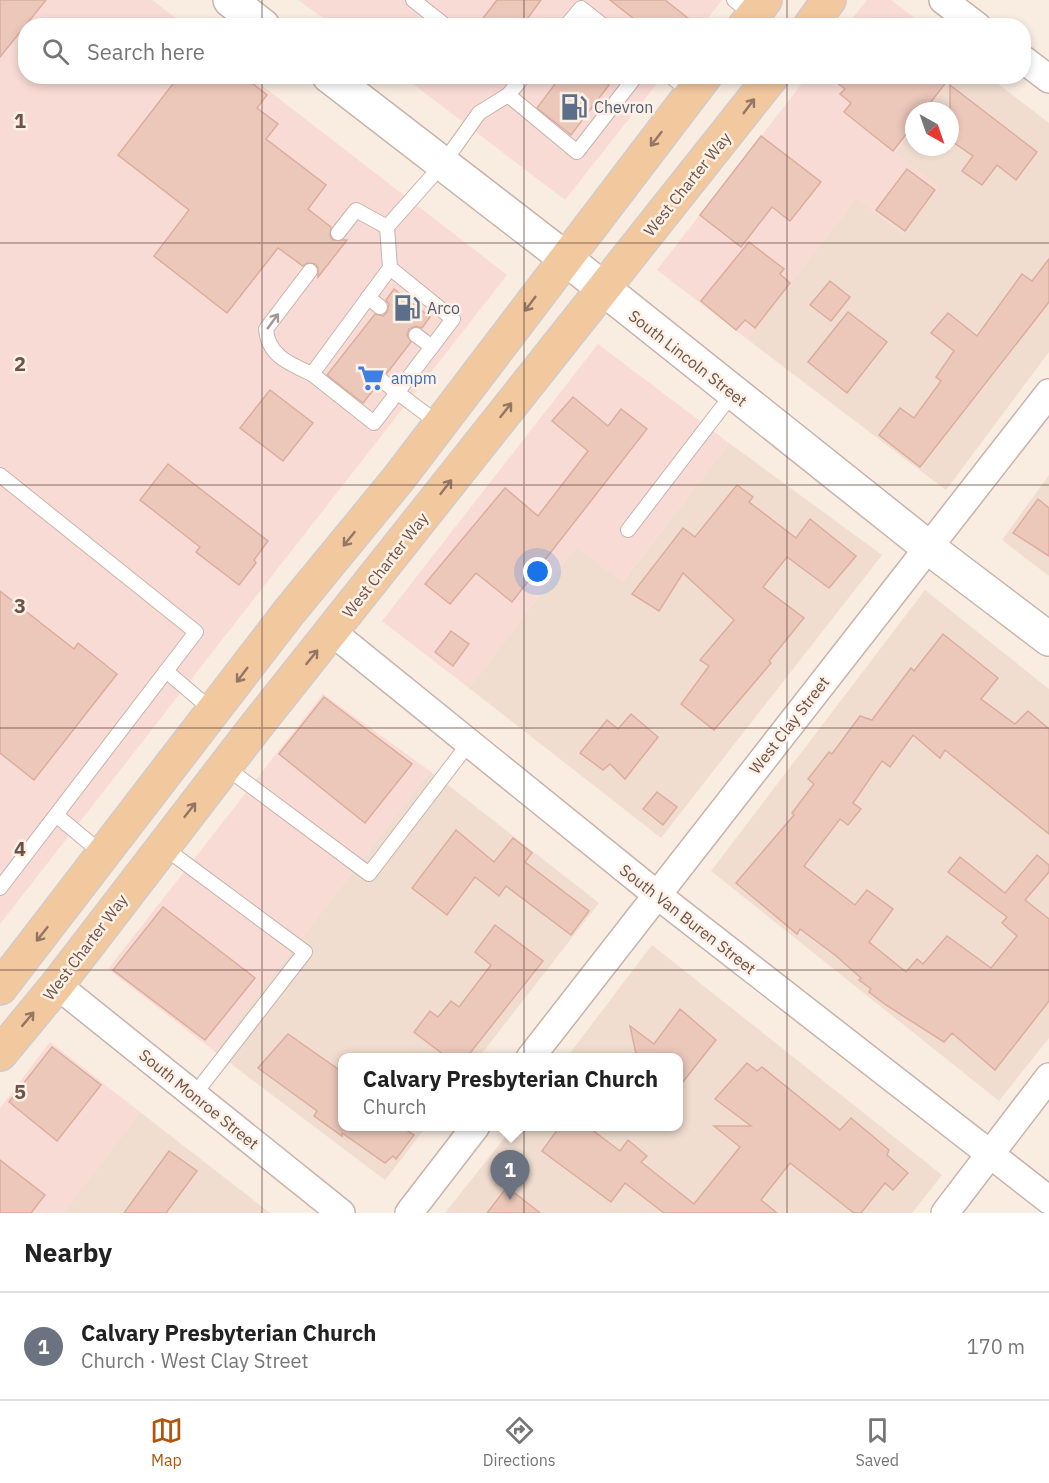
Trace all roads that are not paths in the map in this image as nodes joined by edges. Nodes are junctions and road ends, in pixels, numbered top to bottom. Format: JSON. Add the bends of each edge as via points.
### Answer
{"nodes":[{"id":1,"x":230,"y":0,"type":"edge"},
{"id":2,"x":413,"y":0,"type":"edge"},
{"id":3,"x":829,"y":0,"type":"edge"},
{"id":4,"x":943,"y":0,"type":"edge"},
{"id":5,"x":253,"y":18,"type":"edge"},
{"id":6,"x":436,"y":18,"type":"edge"},
{"id":7,"x":572,"y":18,"type":"edge"},
{"id":8,"x":593,"y":18,"type":"edge"},
{"id":9,"x":816,"y":18,"type":"edge"},
{"id":10,"x":967,"y":18,"type":"edge"},
{"id":11,"x":1031,"y":66,"type":"edge"},
{"id":12,"x":1049,"y":79,"type":"edge"},
{"id":13,"x":338,"y":84,"type":"edge"},
{"id":14,"x":517,"y":84,"type":"edge"},
{"id":15,"x":630,"y":84,"type":"edge"},
{"id":16,"x":688,"y":84,"type":"edge"},
{"id":17,"x":766,"y":84,"type":"edge"},
{"id":18,"x":508,"y":95,"type":"junction"},
{"id":19,"x":442,"y":165,"type":"junction"},
{"id":20,"x":387,"y":227,"type":"junction"},
{"id":21,"x":338,"y":232,"type":"dead end"},
{"id":22,"x":565,"y":258,"type":"junction"},
{"id":23,"x":390,"y":268,"type":"junction"},
{"id":24,"x":310,"y":271,"type":"dead end"},
{"id":25,"x":602,"y":287,"type":"junction"},
{"id":26,"x":368,"y":297,"type":"junction"},
{"id":27,"x":380,"y":307,"type":"dead end"},
{"id":28,"x":417,"y":335,"type":"dead end"},
{"id":29,"x":333,"y":344,"type":"junction"},
{"id":30,"x":432,"y":347,"type":"junction"},
{"id":31,"x":345,"y":352,"type":"dead end"},
{"id":32,"x":312,"y":374,"type":"junction"},
{"id":33,"x":381,"y":380,"type":"dead end"},
{"id":34,"x":397,"y":393,"type":"junction"},
{"id":35,"x":733,"y":393,"type":"junction"},
{"id":36,"x":1049,"y":393,"type":"edge"},
{"id":37,"x":439,"y":424,"type":"junction"},
{"id":38,"x":0,"y":475,"type":"edge"},
{"id":39,"x":386,"y":493,"type":"junction"},
{"id":40,"x":628,"y":530,"type":"dead end"},
{"id":41,"x":929,"y":548,"type":"junction"},
{"id":42,"x":333,"y":632,"type":"junction"},
{"id":43,"x":1049,"y":639,"type":"edge"},
{"id":44,"x":166,"y":671,"type":"junction"},
{"id":45,"x":214,"y":712,"type":"junction"},
{"id":46,"x":469,"y":743,"type":"junction"},
{"id":47,"x":224,"y":766,"type":"junction"},
{"id":48,"x":56,"y":815,"type":"junction"},
{"id":49,"x":162,"y":846,"type":"junction"},
{"id":50,"x":104,"y":855,"type":"junction"},
{"id":51,"x":0,"y":888,"type":"edge"},
{"id":52,"x":656,"y":894,"type":"junction"},
{"id":53,"x":57,"y":985,"type":"junction"},
{"id":54,"x":0,"y":988,"type":"edge"},
{"id":55,"x":534,"y":1053,"type":"edge"},
{"id":56,"x":0,"y":1054,"type":"edge"},
{"id":57,"x":1049,"y":1077,"type":"edge"},
{"id":58,"x":194,"y":1095,"type":"junction"},
{"id":59,"x":472,"y":1131,"type":"edge"},
{"id":60,"x":991,"y":1155,"type":"junction"},
{"id":61,"x":1049,"y":1200,"type":"edge"},
{"id":62,"x":341,"y":1213,"type":"edge"},
{"id":63,"x":409,"y":1213,"type":"edge"},
{"id":64,"x":945,"y":1213,"type":"edge"}],
"edges":[{"from":1,"to":5,"type":"street"},
{"from":2,"to":6,"type":"lane"},
{"from":3,"to":9,"type":"main road"},
{"from":4,"to":10,"type":"street"},
{"from":7,"to":8,"type":"lane","via":[[580,8]]},
{"from":11,"to":12,"type":"street"},
{"from":13,"to":19,"type":"street","name":"South Lincoln Street"},
{"from":14,"to":18,"type":"lane"},
{"from":15,"to":18,"type":"lane","via":[[577,152]]},
{"from":16,"to":22,"type":"main road","one_way":true},
{"from":25,"to":17,"type":"main road","name":"West Charter Way","one_way":true},
{"from":18,"to":19,"type":"lane","via":[[479,113]]},
{"from":19,"to":20,"type":"lane"},
{"from":19,"to":22,"type":"street","name":"South Lincoln Street"},
{"from":20,"to":21,"type":"lane","via":[[356,210]]},
{"from":20,"to":23,"type":"lane"},
{"from":22,"to":25,"type":"street","name":"South Lincoln Street"},
{"from":22,"to":37,"type":"main road","one_way":true},
{"from":23,"to":26,"type":"lane"},
{"from":23,"to":30,"type":"lane","via":[[453,319]]},
{"from":32,"to":24,"type":"lane","one_way":true,"via":[[283,361],[267,343],[266,329]]},
{"from":25,"to":35,"type":"street","name":"South Lincoln Street"},
{"from":42,"to":25,"type":"main road","name":"West Charter Way","one_way":true},
{"from":26,"to":27,"type":"lane"},
{"from":26,"to":29,"type":"lane"},
{"from":28,"to":30,"type":"lane"},
{"from":29,"to":31,"type":"lane"},
{"from":29,"to":32,"type":"lane"},
{"from":30,"to":34,"type":"lane"},
{"from":32,"to":34,"type":"lane","via":[[374,423]]},
{"from":33,"to":34,"type":"lane"},
{"from":34,"to":37,"type":"lane"},
{"from":35,"to":40,"type":"lane"},
{"from":35,"to":41,"type":"street","name":"South Lincoln Street"},
{"from":36,"to":41,"type":"street","name":"West Clay Street"},
{"from":37,"to":39,"type":"main road"},
{"from":38,"to":44,"type":"lane","via":[[196,632]]},
{"from":39,"to":42,"type":"main road","via":[[384,528],[329,605]]},
{"from":39,"to":45,"type":"main road","one_way":true},
{"from":41,"to":43,"type":"street","name":"South Lincoln Street"},
{"from":41,"to":52,"type":"street","name":"West Clay Street"},
{"from":42,"to":46,"type":"street","name":"South Van Buren Street"},
{"from":47,"to":42,"type":"main road","name":"West Charter Way","one_way":true},
{"from":44,"to":45,"type":"lane"},
{"from":44,"to":48,"type":"lane"},
{"from":45,"to":50,"type":"main road"},
{"from":46,"to":47,"type":"lane","via":[[369,874]]},
{"from":46,"to":52,"type":"street","name":"South Van Buren Street"},
{"from":49,"to":47,"type":"main road","name":"West Charter Way","one_way":true},
{"from":48,"to":50,"type":"lane"},
{"from":48,"to":51,"type":"lane"},
{"from":49,"to":53,"type":"main road","name":"West Charter Way"},
{"from":49,"to":58,"type":"lane","via":[[305,952]]},
{"from":50,"to":53,"type":"main road","via":[[113,874],[46,967]]},
{"from":50,"to":54,"type":"main road","one_way":true},
{"from":52,"to":55,"type":"street","name":"West Clay Street"},
{"from":52,"to":60,"type":"street","name":"South Van Buren Street"},
{"from":56,"to":53,"type":"main road","name":"West Charter Way","one_way":true},
{"from":53,"to":58,"type":"street","name":"South Monroe Street"},
{"from":57,"to":60,"type":"street"},
{"from":58,"to":62,"type":"street","name":"South Monroe Street"},
{"from":59,"to":63,"type":"street"},
{"from":60,"to":61,"type":"street","name":"South Van Buren Street"},
{"from":60,"to":64,"type":"street"}]}
